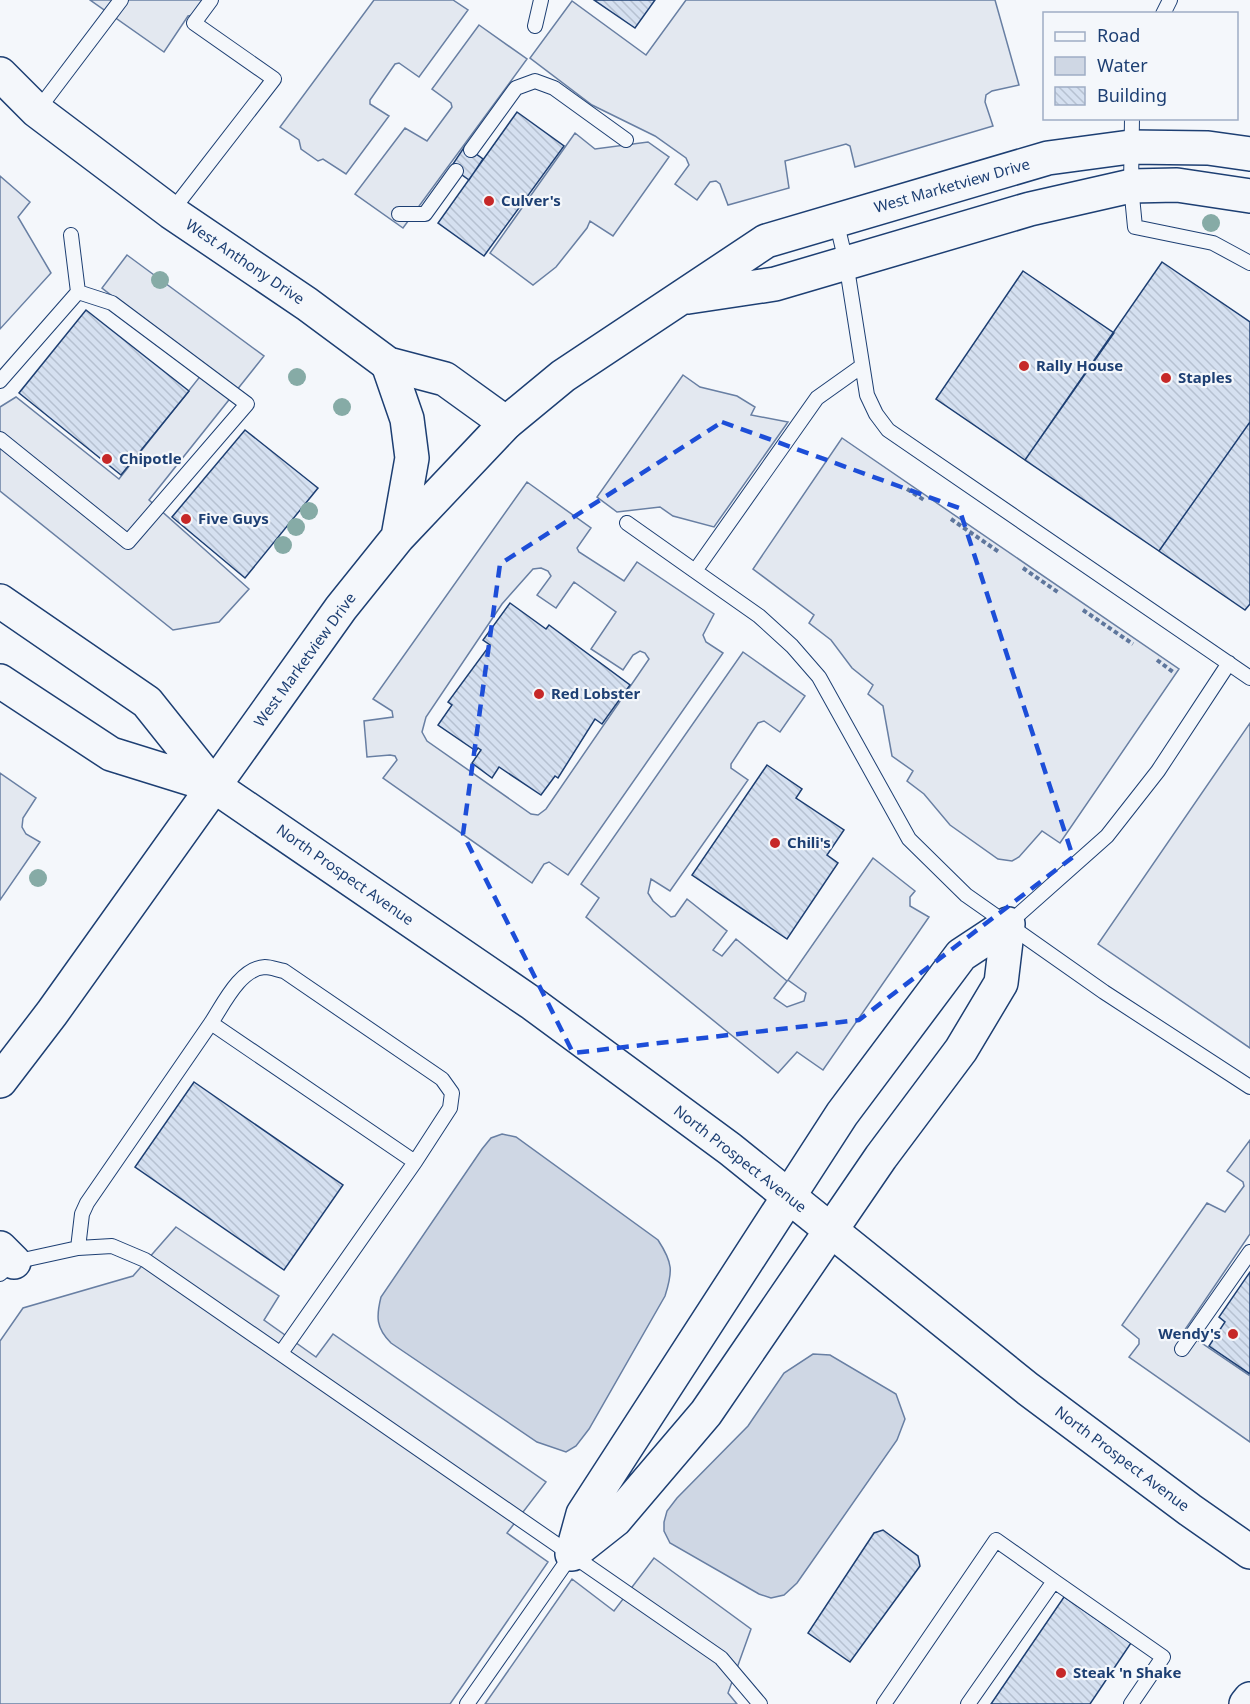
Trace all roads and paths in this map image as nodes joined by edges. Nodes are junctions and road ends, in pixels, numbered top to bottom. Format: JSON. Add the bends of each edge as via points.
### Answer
{"nodes":[{"id":1,"x":121,"y":0,"type":"edge"},
{"id":2,"x":211,"y":0,"type":"edge"},
{"id":3,"x":541,"y":0,"type":"edge"},
{"id":4,"x":535,"y":26,"type":"dead end"},
{"id":5,"x":0,"y":74,"type":"edge"},
{"id":6,"x":37,"y":111,"type":"junction"},
{"id":7,"x":1131,"y":133,"type":"edge"},
{"id":8,"x":626,"y":140,"type":"dead end"},
{"id":9,"x":471,"y":150,"type":"dead end"},
{"id":10,"x":1250,"y":154,"type":"edge"},
{"id":11,"x":456,"y":171,"type":"dead end"},
{"id":12,"x":1131,"y":186,"type":"junction"},
{"id":13,"x":1250,"y":196,"type":"edge"},
{"id":14,"x":171,"y":212,"type":"junction"},
{"id":15,"x":399,"y":214,"type":"dead end"},
{"id":16,"x":836,"y":220,"type":"junction"},
{"id":17,"x":71,"y":235,"type":"dead end"},
{"id":18,"x":846,"y":262,"type":"junction"},
{"id":19,"x":1250,"y":263,"type":"edge"},
{"id":20,"x":78,"y":292,"type":"junction"},
{"id":21,"x":674,"y":300,"type":"junction"},
{"id":22,"x":388,"y":364,"type":"junction"},
{"id":23,"x":862,"y":366,"type":"junction"},
{"id":24,"x":0,"y":381,"type":"edge"},
{"id":25,"x":506,"y":423,"type":"junction"},
{"id":26,"x":0,"y":439,"type":"edge"},
{"id":27,"x":907,"y":489,"type":"dead end"},
{"id":28,"x":924,"y":500,"type":"dead end"},
{"id":29,"x":951,"y":519,"type":"dead end"},
{"id":30,"x":627,"y":523,"type":"dead end"},
{"id":31,"x":398,"y":537,"type":"junction"},
{"id":32,"x":999,"y":552,"type":"dead end"},
{"id":33,"x":1023,"y":568,"type":"dead end"},
{"id":34,"x":695,"y":571,"type":"junction"},
{"id":35,"x":1059,"y":593,"type":"dead end"},
{"id":36,"x":0,"y":601,"type":"edge"},
{"id":37,"x":1083,"y":610,"type":"dead end"},
{"id":38,"x":1133,"y":644,"type":"dead end"},
{"id":39,"x":1156,"y":660,"type":"dead end"},
{"id":40,"x":1229,"y":663,"type":"junction"},
{"id":41,"x":1173,"y":672,"type":"dead end"},
{"id":42,"x":1250,"y":678,"type":"edge"},
{"id":43,"x":0,"y":681,"type":"edge"},
{"id":44,"x":214,"y":786,"type":"junction"},
{"id":45,"x":1008,"y":924,"type":"junction"},
{"id":46,"x":210,"y":1023,"type":"junction"},
{"id":47,"x":0,"y":1081,"type":"edge"},
{"id":48,"x":1250,"y":1087,"type":"edge"},
{"id":49,"x":415,"y":1162,"type":"junction"},
{"id":50,"x":788,"y":1197,"type":"junction"},
{"id":51,"x":830,"y":1230,"type":"junction"},
{"id":52,"x":78,"y":1248,"type":"junction"},
{"id":53,"x":1250,"y":1252,"type":"edge"},
{"id":54,"x":4,"y":1262,"type":"edge"},
{"id":55,"x":1182,"y":1349,"type":"dead end"},
{"id":56,"x":281,"y":1353,"type":"junction"},
{"id":57,"x":1250,"y":1552,"type":"edge"},
{"id":58,"x":572,"y":1554,"type":"junction"},
{"id":59,"x":1053,"y":1581,"type":"junction"},
{"id":60,"x":1250,"y":1699,"type":"edge"},
{"id":61,"x":467,"y":1704,"type":"edge"},
{"id":62,"x":760,"y":1704,"type":"edge"},
{"id":63,"x":884,"y":1704,"type":"edge"},
{"id":64,"x":968,"y":1704,"type":"edge"},
{"id":65,"x":1131,"y":1704,"type":"edge"},
{"id":66,"x":1246,"y":1704,"type":"edge"}],
"edges":[{"from":1,"to":6,"type":"lane"},
{"from":2,"to":14,"type":"lane","via":[[194,23],[274,79]]},
{"from":3,"to":4,"type":"lane"},
{"from":5,"to":6,"type":"main road","name":"West Anthony Drive"},
{"from":6,"to":14,"type":"main road","name":"West Anthony Drive"},
{"from":7,"to":10,"type":"main road","name":"West Marketview Drive"},
{"from":7,"to":12,"type":"lane"},
{"from":7,"to":16,"type":"main road","name":"West Marketview Drive"},
{"from":8,"to":9,"type":"lane","via":[[555,88],[535,81],[516,88]]},
{"from":11,"to":15,"type":"lane","via":[[425,214]]},
{"from":12,"to":13,"type":"main road","name":"West Marketview Drive","via":[[1177,185]]},
{"from":12,"to":18,"type":"main road","name":"West Marketview Drive","via":[[1030,209]]},
{"from":12,"to":19,"type":"lane","via":[[1135,227],[1213,243]]},
{"from":14,"to":22,"type":"main road","name":"West Anthony Drive"},
{"from":16,"to":18,"type":"lane"},
{"from":16,"to":21,"type":"main road","name":"West Marketview Drive","via":[[766,241]]},
{"from":17,"to":20,"type":"lane"},
{"from":18,"to":21,"type":"main road","name":"West Marketview Drive","via":[[775,284]]},
{"from":18,"to":23,"type":"lane"},
{"from":20,"to":24,"type":"lane"},
{"from":20,"to":26,"type":"lane","via":[[112,303],[247,404],[128,542]]},
{"from":21,"to":25,"type":"main road","name":"West Marketview Drive","via":[[563,376]]},
{"from":22,"to":25,"type":"main road","name":"West Anthony Drive","via":[[445,379]]},
{"from":22,"to":31,"type":"main road","via":[[407,419],[412,458]]},
{"from":23,"to":34,"type":"lane","via":[[817,398]]},
{"from":23,"to":40,"type":"lane","via":[[867,395],[888,430]]},
{"from":25,"to":31,"type":"main road","name":"West Marketview Drive"},
{"from":27,"to":28,"type":"path"},
{"from":29,"to":32,"type":"path"},
{"from":30,"to":34,"type":"lane"},
{"from":31,"to":44,"type":"main road","name":"West Marketview Drive","via":[[341,608]]},
{"from":33,"to":35,"type":"path"},
{"from":34,"to":45,"type":"lane","via":[[759,616],[792,646],[819,677],[909,839],[966,895]]},
{"from":36,"to":44,"type":"main road","name":"North Prospect Avenue","via":[[147,702]]},
{"from":37,"to":38,"type":"path"},
{"from":39,"to":41,"type":"path"},
{"from":40,"to":42,"type":"lane"},
{"from":40,"to":45,"type":"lane","via":[[1158,771],[1107,836]]},
{"from":43,"to":44,"type":"main road","name":"North Prospect Avenue","via":[[111,754]]},
{"from":44,"to":47,"type":"main road","name":"West Marketview Drive"},
{"from":44,"to":50,"type":"main road","name":"North Prospect Avenue","via":[[586,1041]]},
{"from":45,"to":48,"type":"lane"},
{"from":45,"to":50,"type":"main road","via":[[961,955],[842,1114]]},
{"from":45,"to":51,"type":"main road","via":[[1001,983],[961,1050]]},
{"from":46,"to":49,"type":"lane"},
{"from":46,"to":49,"type":"lane","via":[[241,980],[254,970],[267,967],[284,971],[442,1079],[452,1093],[450,1108]]},
{"from":46,"to":52,"type":"lane","via":[[87,1203]]},
{"from":49,"to":56,"type":"lane"},
{"from":50,"to":51,"type":"main road","name":"North Prospect Avenue"},
{"from":50,"to":58,"type":"main road","via":[[583,1514]]},
{"from":51,"to":57,"type":"main road","name":"North Prospect Avenue","via":[[1037,1395]]},
{"from":51,"to":58,"type":"main road","via":[[706,1413],[615,1520]]},
{"from":52,"to":54,"type":"lane"},
{"from":52,"to":56,"type":"lane","via":[[112,1246],[145,1260]]},
{"from":53,"to":55,"type":"lane"},
{"from":56,"to":58,"type":"lane"},
{"from":58,"to":61,"type":"lane"},
{"from":58,"to":62,"type":"lane","via":[[721,1658]]},
{"from":59,"to":63,"type":"lane","via":[[996,1540]]},
{"from":59,"to":64,"type":"lane"},
{"from":59,"to":65,"type":"lane","via":[[1163,1657]]},
{"from":60,"to":66,"type":"main road"}]}
